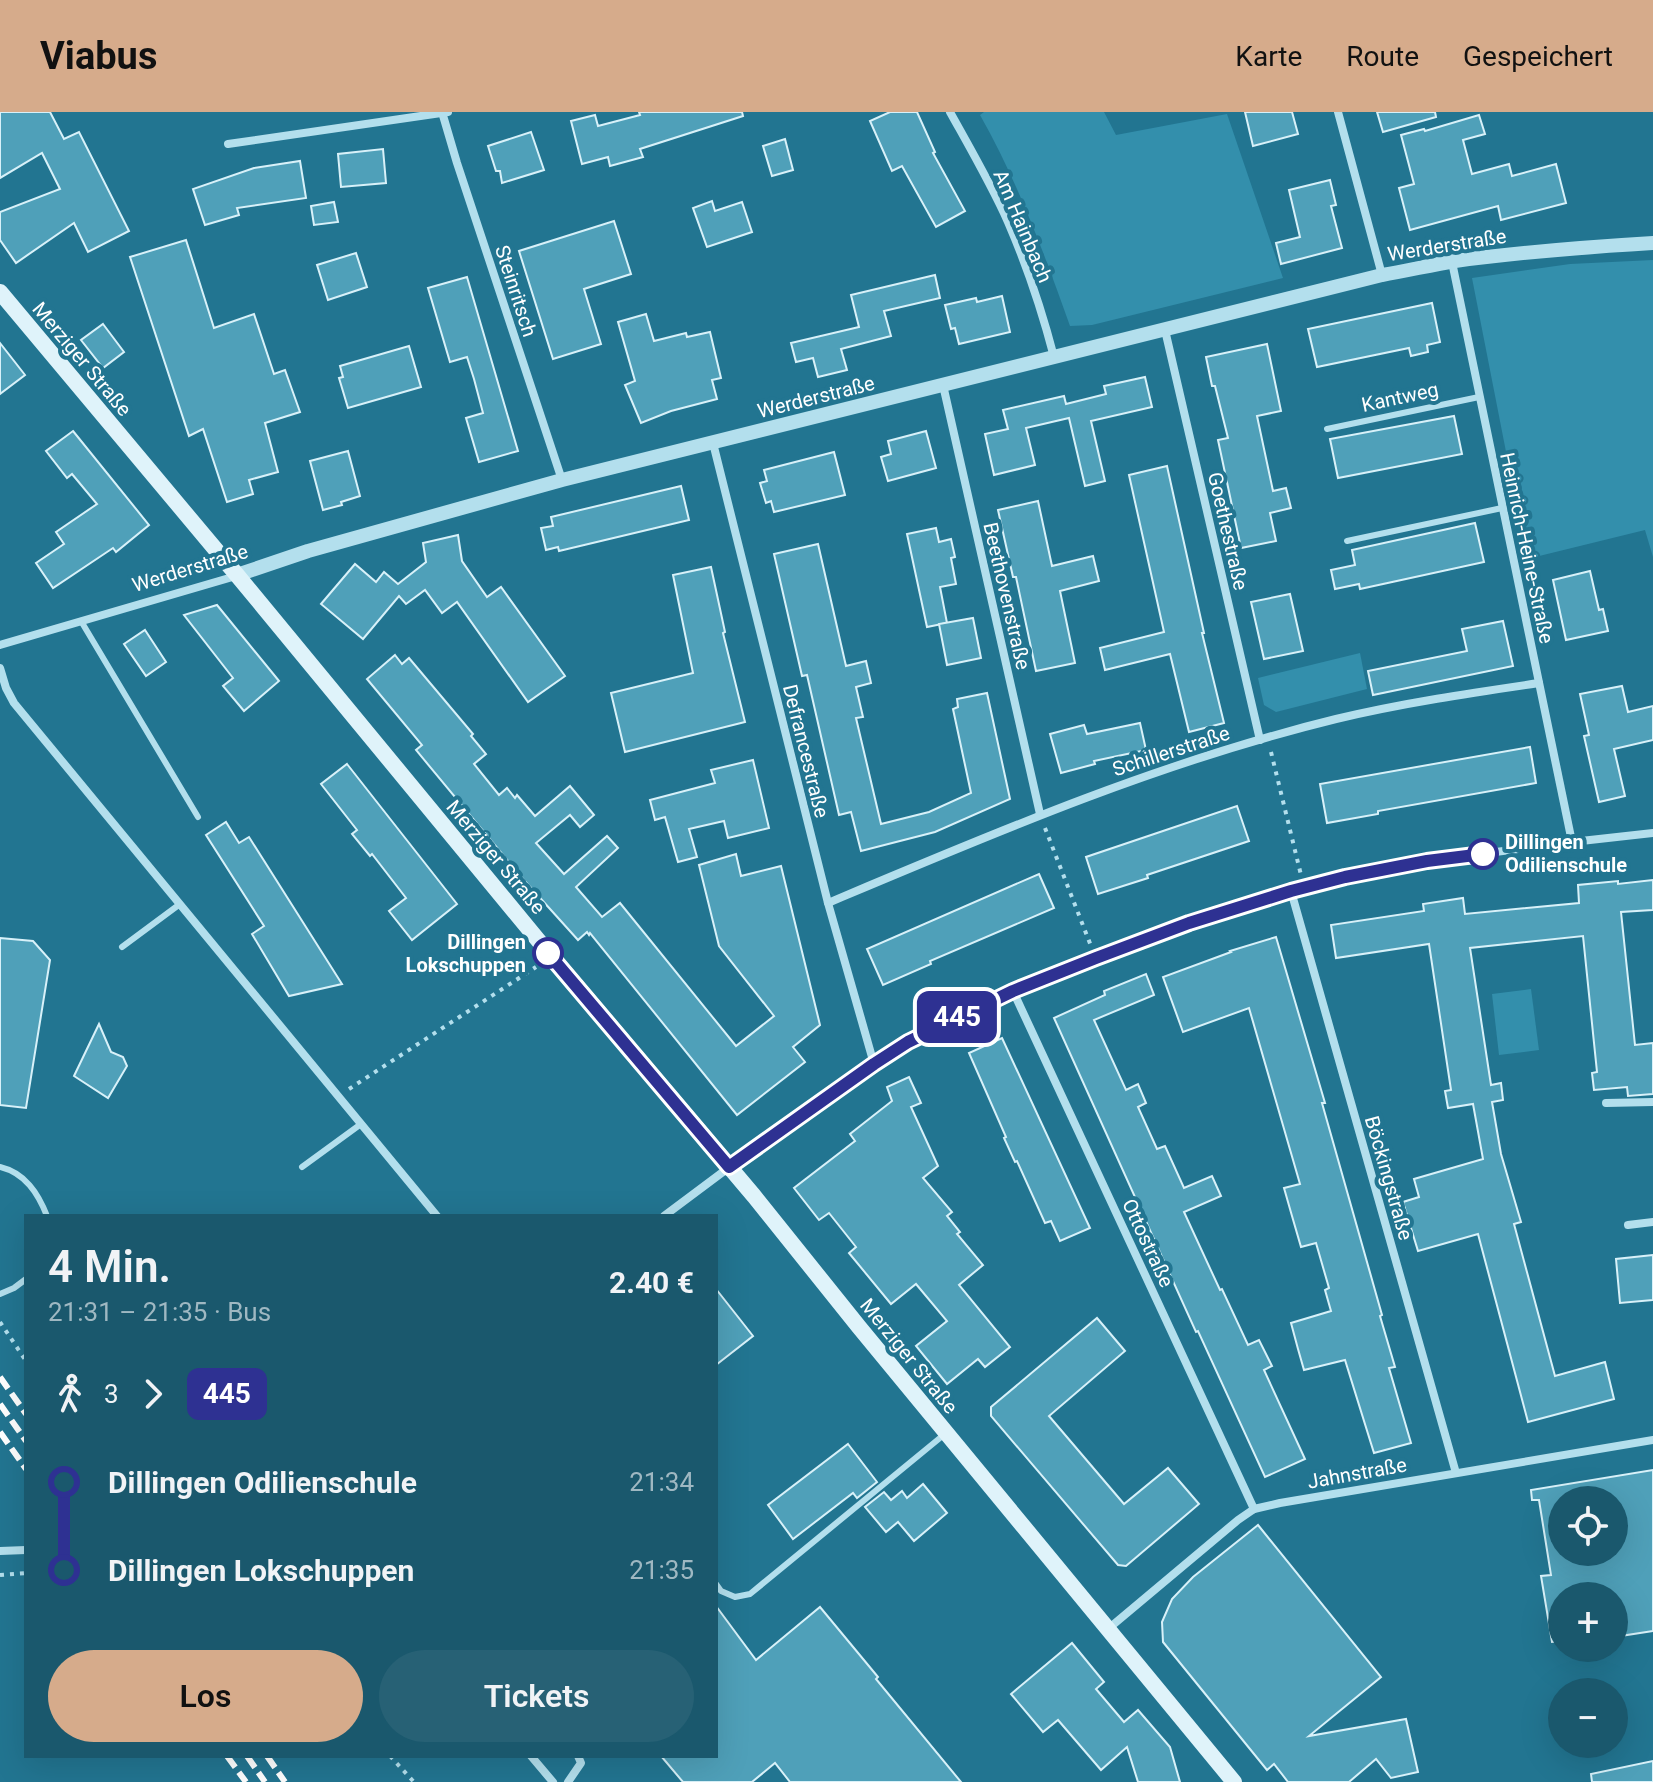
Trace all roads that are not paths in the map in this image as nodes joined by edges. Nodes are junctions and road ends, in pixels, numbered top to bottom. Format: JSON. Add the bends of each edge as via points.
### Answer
{"nodes":[{"id":1,"x":444,"y":112,"type":"edge"},
{"id":2,"x":950,"y":112,"type":"edge"},
{"id":3,"x":1338,"y":112,"type":"edge"},
{"id":4,"x":228,"y":144,"type":"dead end"},
{"id":5,"x":1653,"y":243,"type":"edge"},
{"id":6,"x":1452,"y":262,"type":"junction"},
{"id":7,"x":1382,"y":275,"type":"junction"},
{"id":8,"x":0,"y":292,"type":"edge"},
{"id":9,"x":1165,"y":330,"type":"junction"},
{"id":10,"x":1054,"y":357,"type":"junction"},
{"id":11,"x":943,"y":385,"type":"junction"},
{"id":12,"x":1479,"y":397,"type":"junction"},
{"id":13,"x":1327,"y":429,"type":"dead end"},
{"id":14,"x":713,"y":443,"type":"junction"},
{"id":15,"x":562,"y":480,"type":"junction"},
{"id":16,"x":1502,"y":508,"type":"junction"},
{"id":17,"x":1347,"y":541,"type":"dead end"},
{"id":18,"x":237,"y":575,"type":"junction"},
{"id":19,"x":81,"y":621,"type":"junction"},
{"id":20,"x":0,"y":645,"type":"edge"},
{"id":21,"x":0,"y":668,"type":"edge"},
{"id":22,"x":1539,"y":683,"type":"junction"},
{"id":23,"x":1264,"y":739,"type":"junction"},
{"id":24,"x":1040,"y":814,"type":"junction"},
{"id":25,"x":198,"y":817,"type":"dead end"},
{"id":26,"x":1653,"y":833,"type":"edge"},
{"id":27,"x":1572,"y":842,"type":"junction"},
{"id":28,"x":1291,"y":891,"type":"junction"},
{"id":29,"x":828,"y":903,"type":"junction"},
{"id":30,"x":180,"y":904,"type":"junction"},
{"id":31,"x":122,"y":947,"type":"dead end"},
{"id":32,"x":1013,"y":991,"type":"junction"},
{"id":33,"x":874,"y":1064,"type":"junction"},
{"id":34,"x":1653,"y":1102,"type":"edge"},
{"id":35,"x":1606,"y":1103,"type":"dead end"},
{"id":36,"x":361,"y":1124,"type":"junction"},
{"id":37,"x":0,"y":1167,"type":"edge"},
{"id":38,"x":302,"y":1167,"type":"dead end"},
{"id":39,"x":729,"y":1167,"type":"junction"},
{"id":40,"x":46,"y":1214,"type":"edge"},
{"id":41,"x":435,"y":1214,"type":"edge"},
{"id":42,"x":667,"y":1214,"type":"edge"},
{"id":43,"x":1653,"y":1222,"type":"edge"},
{"id":44,"x":1628,"y":1225,"type":"dead end"},
{"id":45,"x":24,"y":1280,"type":"edge"},
{"id":46,"x":0,"y":1294,"type":"edge"},
{"id":47,"x":946,"y":1433,"type":"junction"},
{"id":48,"x":1653,"y":1440,"type":"edge"},
{"id":49,"x":1456,"y":1473,"type":"junction"},
{"id":50,"x":1254,"y":1509,"type":"junction"},
{"id":51,"x":24,"y":1550,"type":"edge"},
{"id":52,"x":0,"y":1551,"type":"edge"},
{"id":53,"x":718,"y":1587,"type":"edge"},
{"id":54,"x":1108,"y":1629,"type":"junction"},
{"id":55,"x":533,"y":1758,"type":"edge"},
{"id":56,"x":579,"y":1758,"type":"edge"},
{"id":57,"x":553,"y":1782,"type":"edge"},
{"id":58,"x":568,"y":1782,"type":"edge"},
{"id":59,"x":1234,"y":1782,"type":"edge"}],
"edges":[{"from":1,"to":4,"type":"street"},
{"from":1,"to":15,"type":"street","name":"Steinritsch"},
{"from":2,"to":10,"type":"street","name":"Am Hainbach","via":[[1008,221]]},
{"from":3,"to":7,"type":"street"},
{"from":5,"to":6,"type":"street","name":"Werderstraße"},
{"from":6,"to":7,"type":"street","name":"Werderstraße"},
{"from":6,"to":12,"type":"street","name":"Heinrich-Heine-Straße"},
{"from":7,"to":9,"type":"street","name":"Werderstraße"},
{"from":8,"to":18,"type":"main road","name":"Merziger Straße"},
{"from":9,"to":10,"type":"street","name":"Werderstraße"},
{"from":9,"to":23,"type":"street","name":"Goethestraße"},
{"from":10,"to":11,"type":"street","name":"Werderstraße"},
{"from":11,"to":14,"type":"street","name":"Werderstraße"},
{"from":11,"to":24,"type":"street","name":"Beethovenstraße"},
{"from":12,"to":13,"type":"lane","name":"Kantweg"},
{"from":12,"to":16,"type":"street","name":"Heinrich-Heine-Straße"},
{"from":14,"to":15,"type":"street","name":"Werderstraße"},
{"from":14,"to":29,"type":"street","name":"Defrancestraße"},
{"from":15,"to":18,"type":"street","name":"Werderstraße"},
{"from":16,"to":17,"type":"lane"},
{"from":16,"to":22,"type":"street","name":"Heinrich-Heine-Straße"},
{"from":18,"to":19,"type":"street","name":"Werderstraße"},
{"from":18,"to":39,"type":"main road","name":"Merziger Straße"},
{"from":19,"to":20,"type":"street","name":"Werderstraße"},
{"from":19,"to":25,"type":"lane"},
{"from":21,"to":30,"type":"street","via":[[14,703]]},
{"from":22,"to":23,"type":"street","name":"Schillerstraße","via":[[1427,700]]},
{"from":22,"to":27,"type":"street","name":"Heinrich-Heine-Straße"},
{"from":23,"to":24,"type":"street","name":"Schillerstraße"},
{"from":24,"to":29,"type":"street","name":"Schillerstraße"},
{"from":26,"to":27,"type":"street"},
{"from":27,"to":28,"type":"street","via":[[1427,861]]},
{"from":28,"to":32,"type":"street","via":[[1189,923]]},
{"from":28,"to":49,"type":"street","name":"Böckingstraße"},
{"from":29,"to":33,"type":"street","name":"Defrancestraße"},
{"from":30,"to":31,"type":"lane"},
{"from":30,"to":36,"type":"street"},
{"from":32,"to":33,"type":"street"},
{"from":32,"to":50,"type":"street","name":"Ottostraße"},
{"from":33,"to":39,"type":"street"},
{"from":34,"to":35,"type":"street"},
{"from":36,"to":38,"type":"lane"},
{"from":36,"to":41,"type":"street"},
{"from":37,"to":40,"type":"lane","via":[[26,1180]]},
{"from":39,"to":42,"type":"street"},
{"from":39,"to":47,"type":"main road","name":"Merziger Straße"},
{"from":43,"to":44,"type":"street"},
{"from":45,"to":46,"type":"lane"},
{"from":47,"to":53,"type":"lane","via":[[750,1594],[735,1597]]},
{"from":47,"to":54,"type":"main road","name":"Merziger Straße"},
{"from":48,"to":49,"type":"street","name":"Jahnstraße"},
{"from":49,"to":50,"type":"street","name":"Jahnstraße"},
{"from":50,"to":54,"type":"street","name":"Jahnstraße"},
{"from":51,"to":52,"type":"street"},
{"from":54,"to":59,"type":"main road","name":"Merziger Straße"},
{"from":55,"to":57,"type":"street"},
{"from":56,"to":58,"type":"street","via":[[581,1763]]}]}
